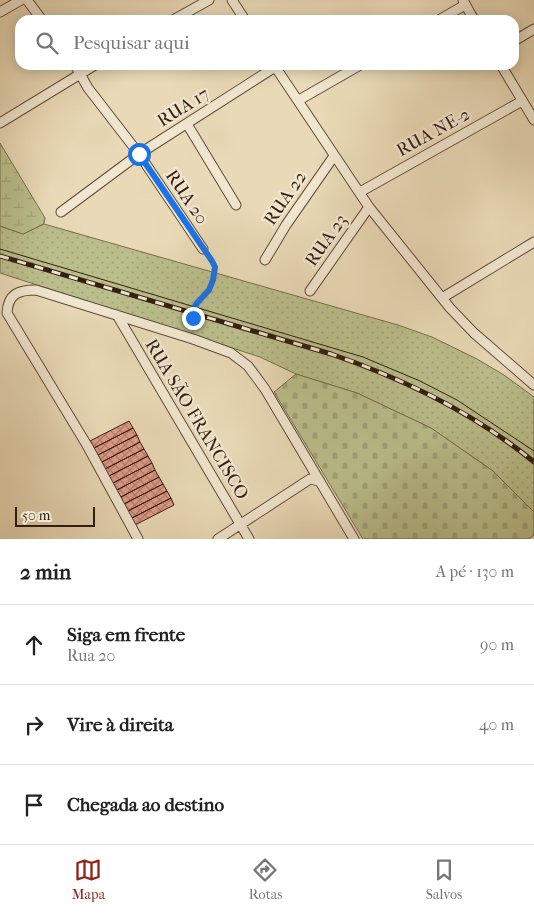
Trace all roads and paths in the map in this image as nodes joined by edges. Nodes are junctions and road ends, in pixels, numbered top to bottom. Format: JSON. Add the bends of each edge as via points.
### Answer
{"nodes":[{"id":1,"x":21,"y":0,"type":"edge"},
{"id":2,"x":27,"y":0,"type":"edge"},
{"id":3,"x":208,"y":0,"type":"edge"},
{"id":4,"x":232,"y":0,"type":"edge"},
{"id":5,"x":464,"y":2,"type":"edge"},
{"id":6,"x":0,"y":12,"type":"edge"},
{"id":7,"x":38,"y":15,"type":"edge"},
{"id":8,"x":182,"y":15,"type":"edge"},
{"id":9,"x":242,"y":15,"type":"edge"},
{"id":10,"x":445,"y":15,"type":"edge"},
{"id":11,"x":471,"y":15,"type":"edge"},
{"id":12,"x":534,"y":29,"type":"edge"},
{"id":13,"x":519,"y":38,"type":"edge"},
{"id":14,"x":78,"y":70,"type":"edge"},
{"id":15,"x":87,"y":70,"type":"edge"},
{"id":16,"x":269,"y":70,"type":"edge"},
{"id":17,"x":278,"y":70,"type":"edge"},
{"id":18,"x":351,"y":70,"type":"edge"},
{"id":19,"x":504,"y":70,"type":"edge"},
{"id":20,"x":80,"y":74,"type":"junction"},
{"id":21,"x":299,"y":100,"type":"junction"},
{"id":22,"x":522,"y":101,"type":"junction"},
{"id":23,"x":534,"y":120,"type":"edge"},
{"id":24,"x":0,"y":123,"type":"edge"},
{"id":25,"x":187,"y":124,"type":"junction"},
{"id":26,"x":139,"y":154,"type":"junction"},
{"id":27,"x":334,"y":156,"type":"junction"},
{"id":28,"x":360,"y":192,"type":"junction"},
{"id":29,"x":236,"y":205,"type":"dead end"},
{"id":30,"x":369,"y":207,"type":"junction"},
{"id":31,"x":61,"y":212,"type":"dead end"},
{"id":32,"x":534,"y":242,"type":"edge"},
{"id":33,"x":203,"y":250,"type":"joint"},
{"id":34,"x":265,"y":260,"type":"dead end"},
{"id":35,"x":310,"y":291,"type":"dead end"},
{"id":36,"x":442,"y":298,"type":"junction"},
{"id":37,"x":117,"y":316,"type":"junction"},
{"id":38,"x":193,"y":339,"type":"junction"},
{"id":39,"x":534,"y":385,"type":"edge"},
{"id":40,"x":319,"y":481,"type":"junction"},
{"id":41,"x":241,"y":524,"type":"junction"},
{"id":42,"x":138,"y":539,"type":"edge"},
{"id":43,"x":218,"y":539,"type":"edge"},
{"id":44,"x":249,"y":539,"type":"edge"},
{"id":45,"x":354,"y":539,"type":"edge"}],
"edges":[{"from":1,"to":6,"type":"street"},
{"from":2,"to":7,"type":"street"},
{"from":3,"to":8,"type":"street"},
{"from":4,"to":9,"type":"street"},
{"from":5,"to":10,"type":"street"},
{"from":5,"to":11,"type":"street"},
{"from":12,"to":13,"type":"street"},
{"from":14,"to":20,"type":"street","name":"RUA 20"},
{"from":15,"to":20,"type":"street"},
{"from":16,"to":25,"type":"street","name":"RUA 17"},
{"from":17,"to":21,"type":"street"},
{"from":18,"to":21,"type":"street"},
{"from":19,"to":22,"type":"street"},
{"from":20,"to":24,"type":"street"},
{"from":20,"to":26,"type":"street","name":"RUA 20"},
{"from":21,"to":27,"type":"street"},
{"from":22,"to":23,"type":"street"},
{"from":22,"to":28,"type":"street","name":"RUA NE-2"},
{"from":25,"to":26,"type":"street","name":"RUA 17"},
{"from":25,"to":29,"type":"street"},
{"from":26,"to":31,"type":"street","name":"RUA 17"},
{"from":26,"to":33,"type":"street","name":"RUA 20"},
{"from":27,"to":28,"type":"street"},
{"from":27,"to":34,"type":"street","name":"RUA 22"},
{"from":28,"to":30,"type":"street"},
{"from":30,"to":35,"type":"street","name":"RUA 23"},
{"from":30,"to":36,"type":"street"},
{"from":32,"to":36,"type":"street"},
{"from":33,"to":38,"type":"path","via":[[215,267],[209,290],[193,310]]},
{"from":36,"to":39,"type":"street","via":[[474,333]]},
{"from":37,"to":38,"type":"street"},
{"from":37,"to":41,"type":"street","name":"RUA SÃO FRANCISCO"},
{"from":37,"to":42,"type":"street","via":[[36,290],[15,294],[7,302],[7,313],[88,447]]},
{"from":38,"to":40,"type":"street","via":[[231,353],[248,366]]},
{"from":40,"to":41,"type":"street","via":[[310,479]]},
{"from":40,"to":45,"type":"street"},
{"from":41,"to":43,"type":"street"},
{"from":41,"to":44,"type":"street","name":"RUA SÃO FRANCISCO"}]}
